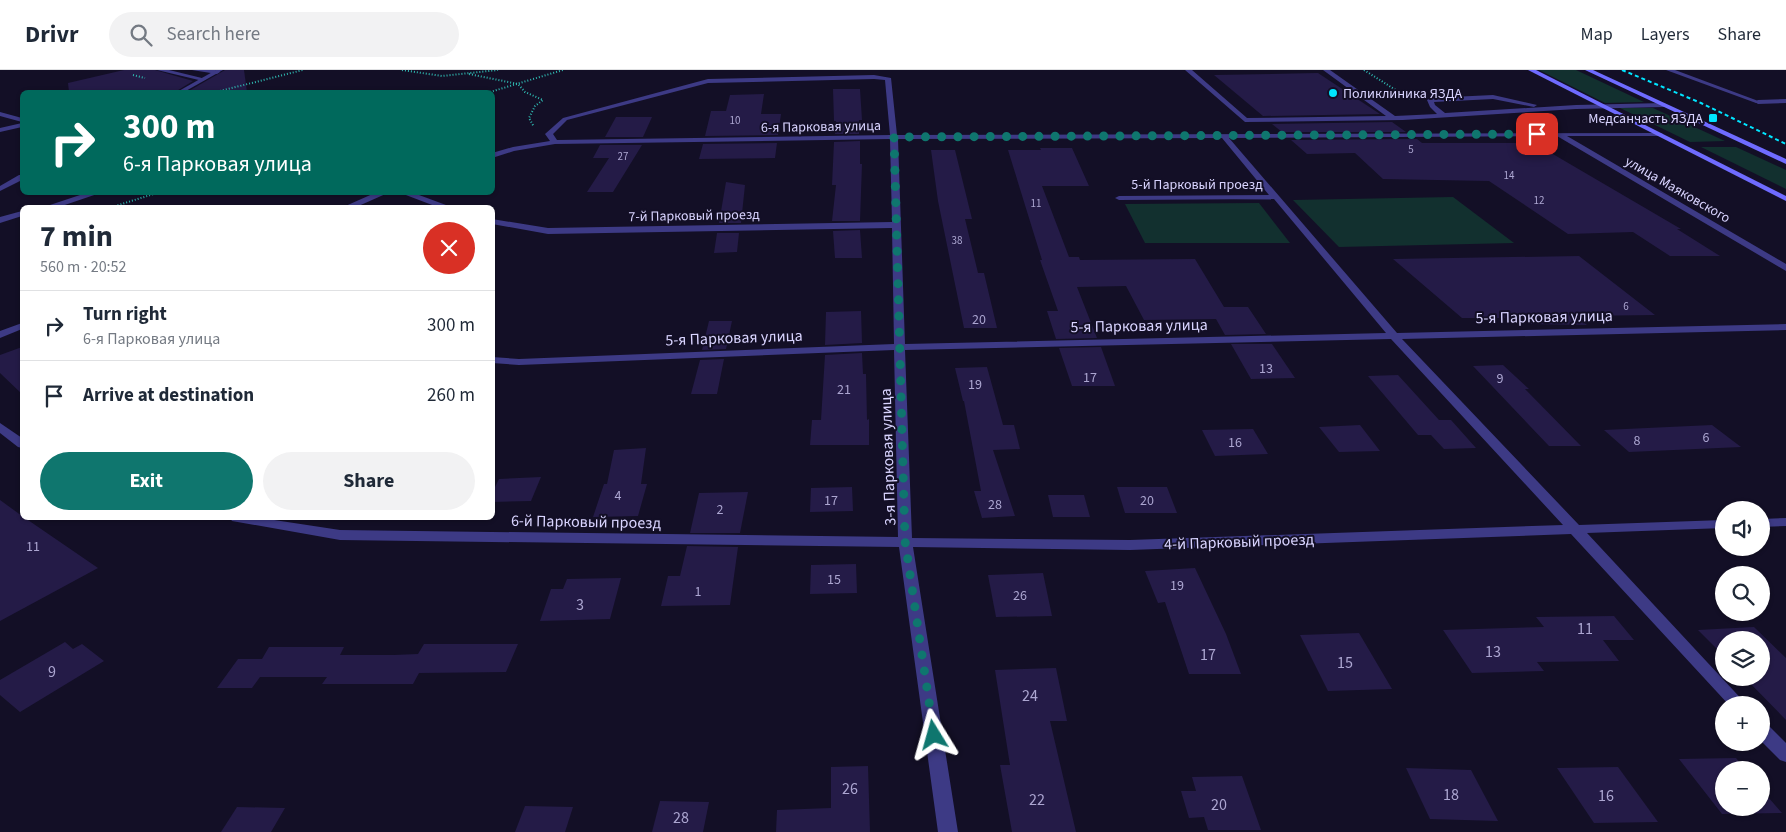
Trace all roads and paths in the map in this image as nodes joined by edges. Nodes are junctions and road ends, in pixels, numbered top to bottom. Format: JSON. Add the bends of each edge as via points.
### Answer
{"nodes":[{"id":1,"x":160,"y":70,"type":"edge"},
{"id":2,"x":195,"y":70,"type":"edge"},
{"id":3,"x":303,"y":70,"type":"edge"},
{"id":4,"x":402,"y":70,"type":"edge"},
{"id":5,"x":498,"y":70,"type":"edge"},
{"id":6,"x":563,"y":70,"type":"edge"},
{"id":7,"x":1188,"y":70,"type":"edge"},
{"id":8,"x":1326,"y":70,"type":"edge"},
{"id":9,"x":1364,"y":70,"type":"edge"},
{"id":10,"x":1531,"y":70,"type":"edge"},
{"id":11,"x":1588,"y":70,"type":"edge"},
{"id":12,"x":1669,"y":70,"type":"edge"},
{"id":13,"x":218,"y":71,"type":"edge"},
{"id":14,"x":469,"y":74,"type":"junction"},
{"id":15,"x":203,"y":79,"type":"junction"},
{"id":16,"x":518,"y":84,"type":"junction"},
{"id":17,"x":184,"y":90,"type":"edge"},
{"id":18,"x":220,"y":90,"type":"edge"},
{"id":19,"x":495,"y":91,"type":"edge"},
{"id":20,"x":1786,"y":103,"type":"edge"},
{"id":21,"x":1664,"y":105,"type":"junction"},
{"id":22,"x":1432,"y":106,"type":"junction"},
{"id":23,"x":1603,"y":106,"type":"junction"},
{"id":24,"x":1556,"y":108,"type":"junction"},
{"id":25,"x":0,"y":114,"type":"edge"},
{"id":26,"x":1443,"y":115,"type":"junction"},
{"id":27,"x":1392,"y":118,"type":"junction"},
{"id":28,"x":20,"y":119,"type":"edge"},
{"id":29,"x":20,"y":125,"type":"edge"},
{"id":30,"x":0,"y":130,"type":"edge"},
{"id":31,"x":549,"y":134,"type":"junction"},
{"id":32,"x":1556,"y":134,"type":"junction"},
{"id":33,"x":1658,"y":134,"type":"junction"},
{"id":34,"x":1224,"y":136,"type":"junction"},
{"id":35,"x":894,"y":137,"type":"junction"},
{"id":36,"x":555,"y":142,"type":"junction"},
{"id":37,"x":495,"y":155,"type":"edge"},
{"id":38,"x":1786,"y":162,"type":"edge"},
{"id":39,"x":20,"y":178,"type":"edge"},
{"id":40,"x":0,"y":189,"type":"edge"},
{"id":41,"x":89,"y":195,"type":"edge"},
{"id":42,"x":150,"y":195,"type":"edge"},
{"id":43,"x":378,"y":195,"type":"edge"},
{"id":44,"x":411,"y":195,"type":"edge"},
{"id":45,"x":1276,"y":197,"type":"junction"},
{"id":46,"x":1119,"y":198,"type":"dead end"},
{"id":47,"x":1786,"y":199,"type":"edge"},
{"id":48,"x":56,"y":205,"type":"edge"},
{"id":49,"x":118,"y":205,"type":"edge"},
{"id":50,"x":353,"y":205,"type":"edge"},
{"id":51,"x":441,"y":205,"type":"edge"},
{"id":52,"x":20,"y":215,"type":"edge"},
{"id":53,"x":0,"y":220,"type":"edge"},
{"id":54,"x":495,"y":222,"type":"edge"},
{"id":55,"x":896,"y":225,"type":"junction"},
{"id":56,"x":1786,"y":268,"type":"edge"},
{"id":57,"x":20,"y":327,"type":"edge"},
{"id":58,"x":1786,"y":327,"type":"edge"},
{"id":59,"x":1393,"y":335,"type":"junction"},
{"id":60,"x":0,"y":336,"type":"edge"},
{"id":61,"x":900,"y":347,"type":"junction"},
{"id":62,"x":495,"y":360,"type":"edge"},
{"id":63,"x":0,"y":427,"type":"edge"},
{"id":64,"x":20,"y":442,"type":"edge"},
{"id":65,"x":249,"y":520,"type":"edge"},
{"id":66,"x":1786,"y":522,"type":"edge"},
{"id":67,"x":1770,"y":523,"type":"edge"},
{"id":68,"x":1715,"y":524,"type":"edge"},
{"id":69,"x":1572,"y":529,"type":"junction"},
{"id":70,"x":905,"y":541,"type":"junction"},
{"id":71,"x":1730,"y":696,"type":"edge"},
{"id":72,"x":1770,"y":738,"type":"edge"},
{"id":73,"x":1786,"y":755,"type":"edge"},
{"id":74,"x":948,"y":832,"type":"edge"}],
"edges":[{"from":1,"to":15,"type":"street"},
{"from":2,"to":13,"type":"street"},
{"from":3,"to":18,"type":"path"},
{"from":4,"to":14,"type":"path","via":[[442,76]]},
{"from":5,"to":14,"type":"path"},
{"from":6,"to":16,"type":"path"},
{"from":7,"to":27,"type":"street","via":[[1245,120]]},
{"from":8,"to":27,"type":"street"},
{"from":9,"to":22,"type":"path","via":[[1411,99]]},
{"from":10,"to":23,"type":"main road"},
{"from":11,"to":21,"type":"main road"},
{"from":12,"to":20,"type":"street","via":[[1758,102]]},
{"from":13,"to":15,"type":"street"},
{"from":14,"to":16,"type":"path"},
{"from":15,"to":17,"type":"street"},
{"from":16,"to":19,"type":"path"},
{"from":16,"to":31,"type":"path","via":[[525,92],[543,100],[529,118],[536,129]]},
{"from":21,"to":23,"type":"street"},
{"from":21,"to":38,"type":"main road"},
{"from":22,"to":24,"type":"street","via":[[1430,100],[1493,97]]},
{"from":22,"to":26,"type":"street"},
{"from":23,"to":24,"type":"street"},
{"from":23,"to":33,"type":"main road"},
{"from":24,"to":26,"type":"street"},
{"from":25,"to":28,"type":"street"},
{"from":26,"to":27,"type":"street"},
{"from":29,"to":30,"type":"street"},
{"from":31,"to":35,"type":"street","name":"3-я Парковая улица","via":[[565,119],[708,81],[874,77],[888,78]]},
{"from":31,"to":36,"type":"street"},
{"from":32,"to":33,"type":"street","name":"6-я Парковая улица"},
{"from":32,"to":34,"type":"street","name":"6-я Парковая улица"},
{"from":32,"to":56,"type":"street","name":"улица Маяковского"},
{"from":33,"to":47,"type":"main road"},
{"from":34,"to":35,"type":"street","name":"6-я Парковая улица"},
{"from":34,"to":45,"type":"street"},
{"from":35,"to":36,"type":"street","name":"6-я Парковая улица"},
{"from":35,"to":55,"type":"street","name":"3-я Парковая улица"},
{"from":36,"to":37,"type":"street","name":"6-я Парковая улица"},
{"from":39,"to":40,"type":"street"},
{"from":41,"to":48,"type":"street"},
{"from":42,"to":49,"type":"path"},
{"from":43,"to":50,"type":"street"},
{"from":44,"to":51,"type":"street"},
{"from":45,"to":46,"type":"street","name":"5-й Парковый проезд"},
{"from":45,"to":59,"type":"street"},
{"from":52,"to":53,"type":"street"},
{"from":54,"to":55,"type":"street","name":"7-й Парковый проезд","via":[[548,231]]},
{"from":55,"to":61,"type":"street","name":"3-я Парковая улица"},
{"from":57,"to":60,"type":"street"},
{"from":58,"to":59,"type":"street","name":"5-я Парковая улица"},
{"from":59,"to":61,"type":"street","name":"5-я Парковая улица"},
{"from":59,"to":69,"type":"street"},
{"from":61,"to":62,"type":"street","name":"5-я Парковая улица","via":[[519,362]]},
{"from":61,"to":70,"type":"street","name":"3-я Парковая улица"},
{"from":63,"to":64,"type":"street"},
{"from":65,"to":70,"type":"street","name":"6-й Парковый проезд","via":[[340,535]]},
{"from":66,"to":67,"type":"street"},
{"from":68,"to":69,"type":"street","name":"4-й Парковый проезд"},
{"from":69,"to":70,"type":"street","name":"4-й Парковый проезд","via":[[1130,545]]},
{"from":69,"to":71,"type":"street"},
{"from":70,"to":74,"type":"street","name":"3-я Парковая улица"},
{"from":72,"to":73,"type":"street"}]}
